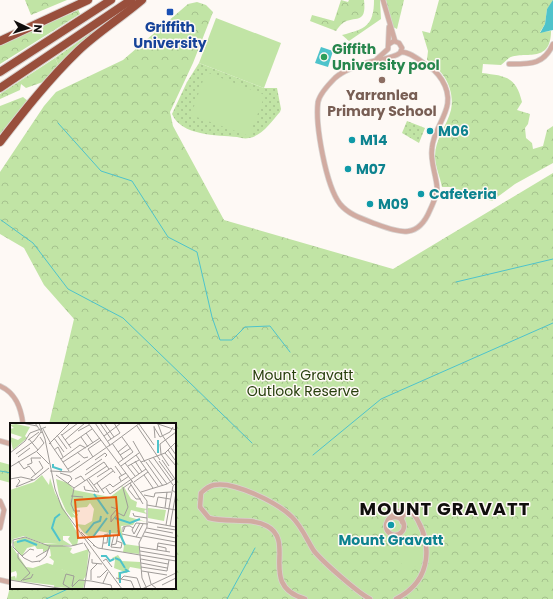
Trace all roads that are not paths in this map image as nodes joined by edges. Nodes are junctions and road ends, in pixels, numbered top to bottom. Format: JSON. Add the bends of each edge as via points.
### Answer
{"nodes":[{"id":1,"x":88,"y":0,"type":"edge"},
{"id":2,"x":111,"y":0,"type":"edge"},
{"id":3,"x":131,"y":0,"type":"edge"},
{"id":4,"x":142,"y":0,"type":"edge"},
{"id":5,"x":383,"y":0,"type":"edge"},
{"id":6,"x":389,"y":24,"type":"junction"},
{"id":7,"x":0,"y":40,"type":"edge"},
{"id":8,"x":395,"y":41,"type":"junction"},
{"id":9,"x":553,"y":44,"type":"edge"},
{"id":10,"x":388,"y":46,"type":"junction"},
{"id":11,"x":401,"y":52,"type":"junction"},
{"id":12,"x":394,"y":56,"type":"junction"},
{"id":13,"x":374,"y":61,"type":"junction"},
{"id":14,"x":509,"y":64,"type":"dead end"},
{"id":15,"x":0,"y":72,"type":"edge"},
{"id":16,"x":0,"y":88,"type":"edge"},
{"id":17,"x":0,"y":142,"type":"edge"},
{"id":18,"x":0,"y":386,"type":"edge"},
{"id":19,"x":23,"y":423,"type":"edge"},
{"id":20,"x":0,"y":441,"type":"edge"},
{"id":21,"x":10,"y":444,"type":"edge"},
{"id":22,"x":0,"y":501,"type":"edge"},
{"id":23,"x":413,"y":513,"type":"junction"},
{"id":24,"x":388,"y":520,"type":"junction"},
{"id":25,"x":402,"y":522,"type":"junction"},
{"id":26,"x":0,"y":528,"type":"edge"},
{"id":27,"x":0,"y":580,"type":"edge"},
{"id":28,"x":8,"y":582,"type":"dead end"},
{"id":29,"x":305,"y":599,"type":"edge"},
{"id":30,"x":370,"y":599,"type":"edge"},
{"id":31,"x":396,"y":599,"type":"edge"}],
"edges":[{"from":1,"to":7,"type":"highway"},
{"from":2,"to":15,"type":"highway"},
{"from":3,"to":16,"type":"highway"},
{"from":4,"to":17,"type":"highway","via":[[97,34],[66,62]]},
{"from":5,"to":6,"type":"street"},
{"from":6,"to":8,"type":"street"},
{"from":6,"to":10,"type":"street"},
{"from":8,"to":10,"type":"street"},
{"from":8,"to":11,"type":"street","via":[[401,45]]},
{"from":9,"to":14,"type":"street","via":[[548,56],[538,62]]},
{"from":10,"to":12,"type":"street","via":[[389,52]]},
{"from":10,"to":13,"type":"street"},
{"from":11,"to":12,"type":"street"},
{"from":11,"to":13,"type":"street","via":[[435,69],[446,87],[448,96],[445,115],[432,146],[431,156],[438,188],[425,222],[420,227],[404,232],[349,213],[340,205],[330,187],[320,142],[318,100],[326,87],[337,76]]},
{"from":12,"to":13,"type":"street"},
{"from":18,"to":19,"type":"street","via":[[13,395],[22,414]]},
{"from":20,"to":21,"type":"street"},
{"from":22,"to":26,"type":"street","via":[[4,510]]},
{"from":23,"to":24,"type":"street","via":[[409,509],[403,509],[394,513]]},
{"from":23,"to":25,"type":"street","via":[[404,514]]},
{"from":23,"to":31,"type":"street","via":[[424,538],[426,560],[419,579],[412,588]]},
{"from":24,"to":25,"type":"street","via":[[396,518]]},
{"from":24,"to":25,"type":"street","via":[[386,530],[393,535],[401,532]]},
{"from":27,"to":28,"type":"street"},
{"from":29,"to":30,"type":"street","via":[[290,594],[281,581],[278,538],[274,532],[268,527],[248,521],[209,518],[200,507],[201,493],[207,487],[224,485],[254,494],[277,505],[297,523],[320,558]]}]}
